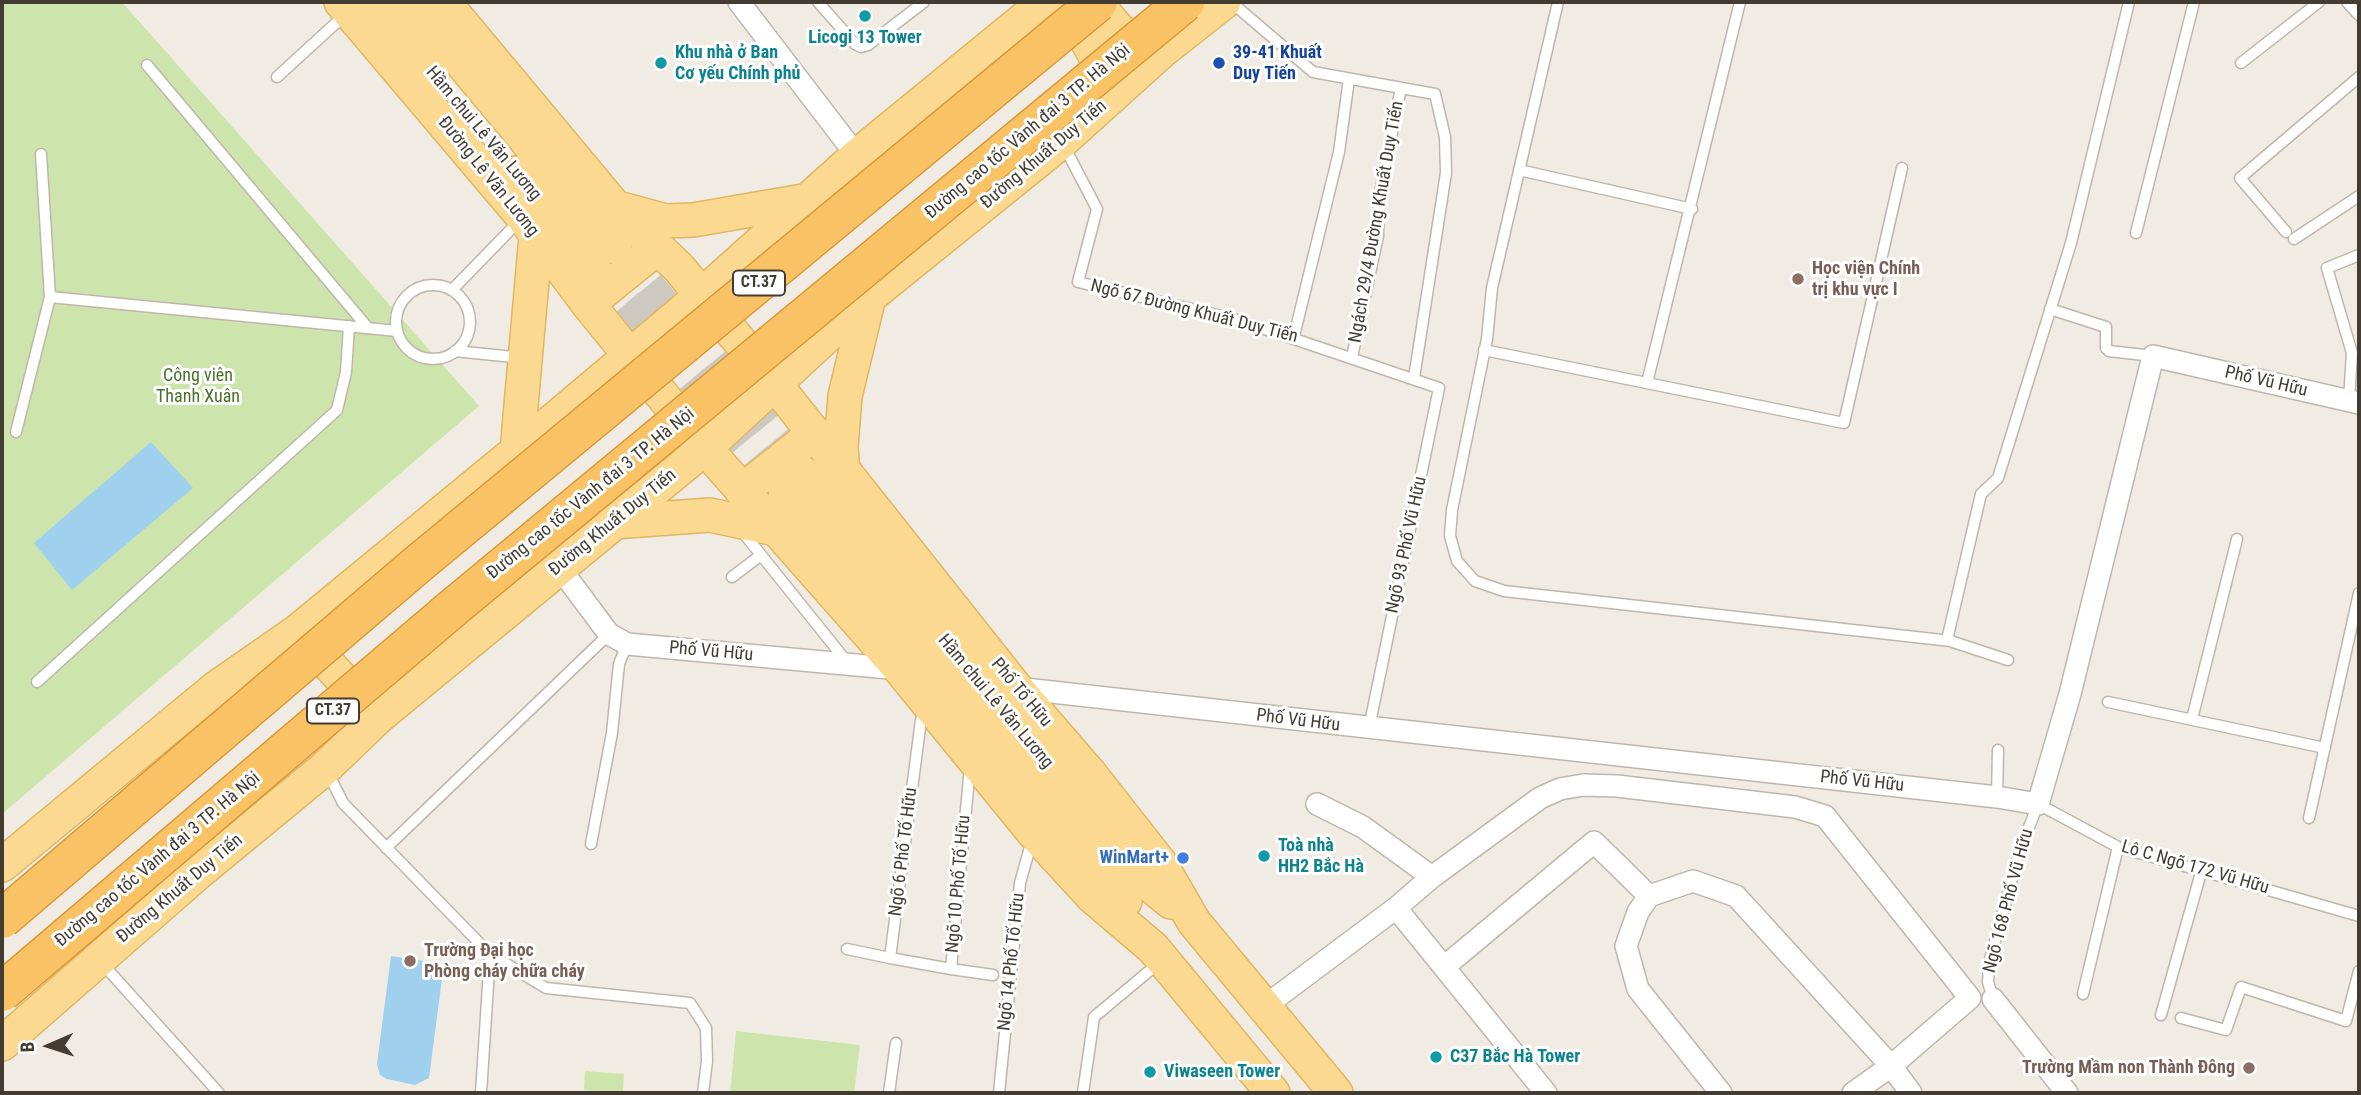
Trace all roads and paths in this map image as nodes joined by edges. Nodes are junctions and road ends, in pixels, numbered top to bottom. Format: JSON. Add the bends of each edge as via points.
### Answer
{"nodes":[{"id":1,"x":411,"y":2,"type":"edge"},
{"id":2,"x":444,"y":2,"type":"edge"},
{"id":3,"x":818,"y":2,"type":"edge"},
{"id":4,"x":923,"y":2,"type":"edge"},
{"id":5,"x":1099,"y":2,"type":"edge"},
{"id":6,"x":1185,"y":2,"type":"edge"},
{"id":7,"x":1224,"y":2,"type":"edge"},
{"id":8,"x":1231,"y":2,"type":"edge"},
{"id":9,"x":1558,"y":2,"type":"edge"},
{"id":10,"x":1740,"y":2,"type":"edge"},
{"id":11,"x":2129,"y":2,"type":"edge"},
{"id":12,"x":2194,"y":2,"type":"edge"},
{"id":13,"x":2319,"y":2,"type":"edge"},
{"id":14,"x":2347,"y":2,"type":"edge"},
{"id":15,"x":1040,"y":4,"type":"edge"},
{"id":16,"x":355,"y":5,"type":"edge"},
{"id":17,"x":747,"y":5,"type":"edge"},
{"id":18,"x":2359,"y":15,"type":"edge"},
{"id":19,"x":1162,"y":51,"type":"junction"},
{"id":20,"x":2241,"y":62,"type":"dead end"},
{"id":21,"x":147,"y":65,"type":"dead end"},
{"id":22,"x":277,"y":77,"type":"dead end"},
{"id":23,"x":2359,"y":77,"type":"edge"},
{"id":24,"x":1349,"y":79,"type":"junction"},
{"id":25,"x":1401,"y":88,"type":"junction"},
{"id":26,"x":1110,"y":100,"type":"junction"},
{"id":27,"x":1061,"y":142,"type":"junction"},
{"id":28,"x":41,"y":154,"type":"dead end"},
{"id":29,"x":857,"y":156,"type":"junction"},
{"id":30,"x":1902,"y":168,"type":"dead end"},
{"id":31,"x":1519,"y":170,"type":"junction"},
{"id":32,"x":2359,"y":196,"type":"edge"},
{"id":33,"x":811,"y":200,"type":"junction"},
{"id":34,"x":615,"y":206,"type":"junction"},
{"id":35,"x":1692,"y":209,"type":"junction"},
{"id":36,"x":530,"y":226,"type":"junction"},
{"id":37,"x":2136,"y":233,"type":"dead end"},
{"id":38,"x":657,"y":248,"type":"junction"},
{"id":39,"x":2359,"y":255,"type":"edge"},
{"id":40,"x":452,"y":290,"type":"junction"},
{"id":41,"x":702,"y":295,"type":"junction"},
{"id":42,"x":869,"y":297,"type":"junction"},
{"id":43,"x":50,"y":298,"type":"junction"},
{"id":44,"x":588,"y":304,"type":"junction"},
{"id":45,"x":2050,"y":309,"type":"junction"},
{"id":46,"x":349,"y":326,"type":"junction"},
{"id":47,"x":368,"y":328,"type":"junction"},
{"id":48,"x":397,"y":331,"type":"junction"},
{"id":49,"x":1294,"y":337,"type":"junction"},
{"id":50,"x":1484,"y":350,"type":"junction"},
{"id":51,"x":455,"y":351,"type":"junction"},
{"id":52,"x":630,"y":355,"type":"junction"},
{"id":53,"x":2152,"y":356,"type":"junction"},
{"id":54,"x":1352,"y":357,"type":"junction"},
{"id":55,"x":526,"y":358,"type":"junction"},
{"id":56,"x":1414,"y":378,"type":"junction"},
{"id":57,"x":1647,"y":383,"type":"junction"},
{"id":58,"x":775,"y":384,"type":"junction"},
{"id":59,"x":2354,"y":401,"type":"edge"},
{"id":60,"x":16,"y":432,"type":"dead end"},
{"id":61,"x":666,"y":432,"type":"junction"},
{"id":62,"x":815,"y":433,"type":"junction"},
{"id":63,"x":705,"y":448,"type":"junction"},
{"id":64,"x":517,"y":451,"type":"junction"},
{"id":65,"x":843,"y":472,"type":"junction"},
{"id":66,"x":737,"y":505,"type":"junction"},
{"id":67,"x":613,"y":522,"type":"junction"},
{"id":68,"x":2237,"y":539,"type":"dead end"},
{"id":69,"x":771,"y":542,"type":"junction"},
{"id":70,"x":418,"y":564,"type":"junction"},
{"id":71,"x":559,"y":567,"type":"junction"},
{"id":72,"x":733,"y":577,"type":"dead end"},
{"id":73,"x":2359,"y":593,"type":"edge"},
{"id":74,"x":298,"y":631,"type":"junction"},
{"id":75,"x":618,"y":639,"type":"junction"},
{"id":76,"x":1951,"y":641,"type":"junction"},
{"id":77,"x":2008,"y":660,"type":"dead end"},
{"id":78,"x":849,"y":664,"type":"junction"},
{"id":79,"x":900,"y":669,"type":"junction"},
{"id":80,"x":37,"y":682,"type":"dead end"},
{"id":81,"x":1016,"y":688,"type":"junction"},
{"id":82,"x":2108,"y":702,"type":"dead end"},
{"id":83,"x":929,"y":703,"type":"junction"},
{"id":84,"x":377,"y":717,"type":"junction"},
{"id":85,"x":2192,"y":719,"type":"junction"},
{"id":86,"x":1369,"y":729,"type":"junction"},
{"id":87,"x":2325,"y":748,"type":"junction"},
{"id":88,"x":1998,"y":750,"type":"dead end"},
{"id":89,"x":971,"y":756,"type":"junction"},
{"id":90,"x":325,"y":768,"type":"junction"},
{"id":91,"x":1997,"y":797,"type":"junction"},
{"id":92,"x":1317,"y":804,"type":"dead end"},
{"id":93,"x":2038,"y":804,"type":"junction"},
{"id":94,"x":2309,"y":818,"type":"dead end"},
{"id":95,"x":1034,"y":833,"type":"junction"},
{"id":96,"x":591,"y":844,"type":"dead end"},
{"id":97,"x":2118,"y":846,"type":"junction"},
{"id":98,"x":386,"y":848,"type":"junction"},
{"id":99,"x":2,"y":865,"type":"edge"},
{"id":100,"x":2202,"y":869,"type":"junction"},
{"id":101,"x":1432,"y":877,"type":"junction"},
{"id":102,"x":2,"y":894,"type":"edge"},
{"id":103,"x":1649,"y":896,"type":"junction"},
{"id":104,"x":1396,"y":908,"type":"junction"},
{"id":105,"x":2359,"y":916,"type":"edge"},
{"id":106,"x":2,"y":919,"type":"edge"},
{"id":107,"x":1194,"y":922,"type":"junction"},
{"id":108,"x":846,"y":949,"type":"dead end"},
{"id":109,"x":490,"y":954,"type":"junction"},
{"id":110,"x":1158,"y":954,"type":"junction"},
{"id":111,"x":890,"y":958,"type":"junction"},
{"id":112,"x":98,"y":959,"type":"junction"},
{"id":113,"x":1444,"y":967,"type":"junction"},
{"id":114,"x":951,"y":969,"type":"junction"},
{"id":115,"x":2359,"y":971,"type":"edge"},
{"id":116,"x":993,"y":975,"type":"dead end"},
{"id":117,"x":2,"y":992,"type":"edge"},
{"id":118,"x":2082,"y":994,"type":"dead end"},
{"id":119,"x":1993,"y":999,"type":"joint"},
{"id":120,"x":1265,"y":1006,"type":"junction"},
{"id":121,"x":2161,"y":1015,"type":"dead end"},
{"id":122,"x":2,"y":1017,"type":"edge"},
{"id":123,"x":2181,"y":1018,"type":"dead end"},
{"id":124,"x":896,"y":1043,"type":"dead end"},
{"id":125,"x":2,"y":1044,"type":"edge"},
{"id":126,"x":1891,"y":1066,"type":"junction"},
{"id":127,"x":219,"y":1093,"type":"edge"},
{"id":128,"x":481,"y":1093,"type":"edge"},
{"id":129,"x":703,"y":1093,"type":"edge"},
{"id":130,"x":890,"y":1093,"type":"edge"},
{"id":131,"x":999,"y":1093,"type":"edge"},
{"id":132,"x":1083,"y":1093,"type":"edge"},
{"id":133,"x":1273,"y":1093,"type":"edge"},
{"id":134,"x":1336,"y":1093,"type":"edge"},
{"id":135,"x":1546,"y":1093,"type":"edge"},
{"id":136,"x":1721,"y":1093,"type":"edge"},
{"id":137,"x":1853,"y":1093,"type":"edge"},
{"id":138,"x":1911,"y":1093,"type":"edge"},
{"id":139,"x":2067,"y":1093,"type":"edge"}],
"edges":[{"from":1,"to":16,"type":"main road","name":"Hầm chui Lê Văn Lương","via":[[605,256]]},
{"from":2,"to":34,"type":"main road"},
{"from":3,"to":4,"type":"lane","via":[[862,47]]},
{"from":5,"to":19,"type":"main road","via":[[1119,30]]},
{"from":5,"to":70,"type":"highway","number":"CT.37","bridge":true},
{"from":6,"to":61,"type":"highway","name":"Đường cao tốc Vành đai 3 TP. Hà Nội","number":"CT.37","bridge":true},
{"from":7,"to":19,"type":"main road","name":"Đường Khuất Duy Tiến"},
{"from":8,"to":24,"type":"lane","via":[[1313,72]]},
{"from":9,"to":31,"type":"lane"},
{"from":10,"to":35,"type":"lane"},
{"from":11,"to":45,"type":"lane","via":[[2071,243]]},
{"from":12,"to":37,"type":"lane"},
{"from":13,"to":20,"type":"lane"},
{"from":14,"to":18,"type":"lane"},
{"from":15,"to":26,"type":"main road","via":[[1085,37]]},
{"from":15,"to":29,"type":"main road"},
{"from":16,"to":22,"type":"lane"},
{"from":16,"to":36,"type":"main road","name":"Đường Lê Văn Lương"},
{"from":17,"to":29,"type":"street"},
{"from":19,"to":26,"type":"main road","name":"Đường Khuất Duy Tiến"},
{"from":21,"to":47,"type":"lane"},
{"from":23,"to":32,"type":"lane","via":[[2240,178],[2290,235]]},
{"from":24,"to":25,"type":"lane"},
{"from":24,"to":49,"type":"lane","via":[[1339,152]]},
{"from":25,"to":54,"type":"lane","name":"Ngách 29/4 Đường Khuất Duy Tiến","via":[[1380,198],[1378,236]]},
{"from":25,"to":56,"type":"lane","via":[[1435,94],[1445,137],[1446,173]]},
{"from":26,"to":27,"type":"main road","name":"Đường Khuất Duy Tiến"},
{"from":27,"to":42,"type":"main road","name":"Đường Khuất Duy Tiến"},
{"from":27,"to":49,"type":"lane","name":"Ngõ 67 Đường Khuất Duy Tiến","via":[[1097,209],[1078,282]]},
{"from":28,"to":43,"type":"lane"},
{"from":29,"to":33,"type":"main road"},
{"from":30,"to":57,"type":"lane","via":[[1844,423]]},
{"from":31,"to":35,"type":"lane"},
{"from":31,"to":50,"type":"lane","via":[[1492,288]]},
{"from":33,"to":34,"type":"main road","via":[[666,221]]},
{"from":33,"to":41,"type":"main road"},
{"from":34,"to":38,"type":"main road"},
{"from":35,"to":57,"type":"lane"},
{"from":36,"to":40,"type":"lane"},
{"from":36,"to":44,"type":"main road","name":"Đường Lê Văn Lương"},
{"from":36,"to":55,"type":"main road"},
{"from":38,"to":41,"type":"main road"},
{"from":38,"to":44,"type":"main road"},
{"from":39,"to":59,"type":"lane","via":[[2327,268],[2352,353]]},
{"from":40,"to":48,"type":"lane","via":[[428,285],[416,289],[399,307]]},
{"from":40,"to":51,"type":"lane","via":[[461,298],[470,320],[463,343]]},
{"from":41,"to":52,"type":"main road"},
{"from":41,"to":58,"type":"main road","name":"Phố Tố Hữu"},
{"from":42,"to":58,"type":"main road","name":"Đường Khuất Duy Tiến"},
{"from":42,"to":65,"type":"main road","via":[[845,397]]},
{"from":43,"to":46,"type":"lane"},
{"from":43,"to":60,"type":"lane"},
{"from":44,"to":52,"type":"main road","name":"Đường Lê Văn Lương"},
{"from":45,"to":53,"type":"lane","via":[[2106,327],[2109,351]]},
{"from":45,"to":76,"type":"lane","via":[[1998,478],[1981,494],[1947,640]]},
{"from":46,"to":47,"type":"lane"},
{"from":46,"to":80,"type":"lane","via":[[346,372],[337,410]]},
{"from":47,"to":48,"type":"lane"},
{"from":48,"to":51,"type":"lane","via":[[421,357]]},
{"from":49,"to":54,"type":"lane","name":"Ngõ 67 Đường Khuất Duy Tiến"},
{"from":50,"to":57,"type":"lane"},
{"from":50,"to":76,"type":"lane","via":[[1451,510],[1450,536],[1457,561],[1475,581],[1504,591]]},
{"from":51,"to":55,"type":"lane"},
{"from":52,"to":63,"type":"main road"},
{"from":52,"to":64,"type":"main road"},
{"from":53,"to":59,"type":"street","name":"Phố Vũ Hữu"},
{"from":53,"to":93,"type":"street","via":[[2070,694]]},
{"from":54,"to":56,"type":"lane","name":"Ngõ 67 Đường Khuất Duy Tiến"},
{"from":55,"to":64,"type":"main road"},
{"from":56,"to":86,"type":"lane","name":"Ngõ 93 Phố Vũ Hữu","via":[[1439,388]]},
{"from":58,"to":62,"type":"main road","name":"Phố Tố Hữu"},
{"from":58,"to":63,"type":"main road","name":"Đường Khuất Duy Tiến"},
{"from":61,"to":117,"type":"highway","name":"Đường cao tốc Vành đai 3 TP. Hà Nội","number":"CT.37","bridge":true},
{"from":61,"to":122,"type":"highway","bridge":true,"via":[[332,738]]},
{"from":62,"to":65,"type":"main road","name":"Phố Tố Hữu"},
{"from":62,"to":66,"type":"main road"},
{"from":63,"to":66,"type":"main road"},
{"from":63,"to":67,"type":"main road","name":"Đường Khuất Duy Tiến"},
{"from":64,"to":74,"type":"main road"},
{"from":65,"to":81,"type":"main road","name":"Phố Tố Hữu"},
{"from":66,"to":67,"type":"main road"},
{"from":66,"to":69,"type":"main road"},
{"from":67,"to":71,"type":"main road","name":"Đường Khuất Duy Tiến"},
{"from":68,"to":85,"type":"lane"},
{"from":69,"to":72,"type":"lane"},
{"from":69,"to":78,"type":"lane"},
{"from":69,"to":79,"type":"main road"},
{"from":70,"to":102,"type":"highway","bridge":true,"via":[[164,756]]},
{"from":70,"to":106,"type":"highway","number":"CT.37","bridge":true},
{"from":71,"to":75,"type":"street"},
{"from":71,"to":84,"type":"main road","name":"Đường Khuất Duy Tiến"},
{"from":73,"to":87,"type":"lane"},
{"from":74,"to":84,"type":"main road"},
{"from":74,"to":99,"type":"main road","via":[[216,688]]},
{"from":75,"to":78,"type":"street","name":"Phố Vũ Hữu"},
{"from":75,"to":96,"type":"lane","via":[[612,733]]},
{"from":75,"to":98,"type":"lane"},
{"from":76,"to":77,"type":"lane"},
{"from":78,"to":79,"type":"street","name":"Phố Vũ Hữu"},
{"from":79,"to":83,"type":"main road"},
{"from":81,"to":86,"type":"street","name":"Phố Vũ Hữu"},
{"from":81,"to":107,"type":"main road","name":"Phố Tố Hữu","via":[[1160,863]]},
{"from":82,"to":85,"type":"lane"},
{"from":83,"to":89,"type":"main road"},
{"from":83,"to":111,"type":"lane","name":"Ngõ 6 Phố Tố Hữu","via":[[921,720]]},
{"from":84,"to":90,"type":"main road","name":"Đường Khuất Duy Tiến"},
{"from":85,"to":87,"type":"lane"},
{"from":86,"to":91,"type":"street","name":"Phố Vũ Hữu"},
{"from":87,"to":94,"type":"lane"},
{"from":88,"to":91,"type":"lane"},
{"from":89,"to":95,"type":"main road"},
{"from":89,"to":114,"type":"lane","name":"Ngõ 10 Phố Tố Hữu"},
{"from":90,"to":98,"type":"lane","via":[[343,803]]},
{"from":90,"to":112,"type":"main road","name":"Đường Khuất Duy Tiến"},
{"from":91,"to":93,"type":"street","name":"Phố Vũ Hữu"},
{"from":92,"to":101,"type":"street","via":[[1363,827]]},
{"from":93,"to":97,"type":"lane","name":"Lô C Ngõ 172 Vũ Hữu"},
{"from":93,"to":119,"type":"lane","name":"Ngõ 168 Phố Vũ Hữu","via":[[2019,853],[1989,963]]},
{"from":95,"to":110,"type":"main road","via":[[1093,897]]},
{"from":95,"to":131,"type":"lane","name":"Ngõ 14 Phố Tố Hữu","via":[[1020,883]]},
{"from":97,"to":100,"type":"lane","name":"Lô C Ngõ 172 Vũ Hữu"},
{"from":97,"to":118,"type":"lane"},
{"from":98,"to":109,"type":"lane"},
{"from":100,"to":105,"type":"lane","name":"Lô C Ngõ 172 Vũ Hữu"},
{"from":100,"to":121,"type":"lane"},
{"from":101,"to":104,"type":"street"},
{"from":101,"to":126,"type":"street","via":[[1541,798],[1583,785],[1795,807],[1825,816],[1970,998]]},
{"from":103,"to":113,"type":"street","via":[[1594,842]]},
{"from":103,"to":126,"type":"street","via":[[1693,881],[1736,896]]},
{"from":103,"to":136,"type":"street","via":[[1626,946],[1638,989]]},
{"from":104,"to":113,"type":"street"},
{"from":104,"to":120,"type":"street"},
{"from":107,"to":110,"type":"main road","name":"Hầm chui Lê Văn Lương","via":[[1143,879],[795,482],[1122,897]]},
{"from":107,"to":120,"type":"main road","name":"Phố Tố Hữu"},
{"from":108,"to":111,"type":"lane"},
{"from":109,"to":128,"type":"lane"},
{"from":109,"to":129,"type":"lane","via":[[546,988],[690,1003],[706,1028]]},
{"from":110,"to":132,"type":"lane","via":[[1094,1017]]},
{"from":110,"to":133,"type":"main road"},
{"from":111,"to":114,"type":"lane"},
{"from":112,"to":125,"type":"main road","name":"Đường Khuất Duy Tiến"},
{"from":112,"to":127,"type":"lane"},
{"from":113,"to":135,"type":"street"},
{"from":114,"to":116,"type":"lane","name":"Ngõ 10 Phố Tố Hữu"},
{"from":115,"to":123,"type":"lane","via":[[2346,1021],[2241,987],[2226,1030]]},
{"from":119,"to":139,"type":"street"},
{"from":120,"to":134,"type":"main road","name":"Phố Tố Hữu"},
{"from":124,"to":130,"type":"lane"},
{"from":126,"to":137,"type":"street"},
{"from":126,"to":138,"type":"street"}]}
